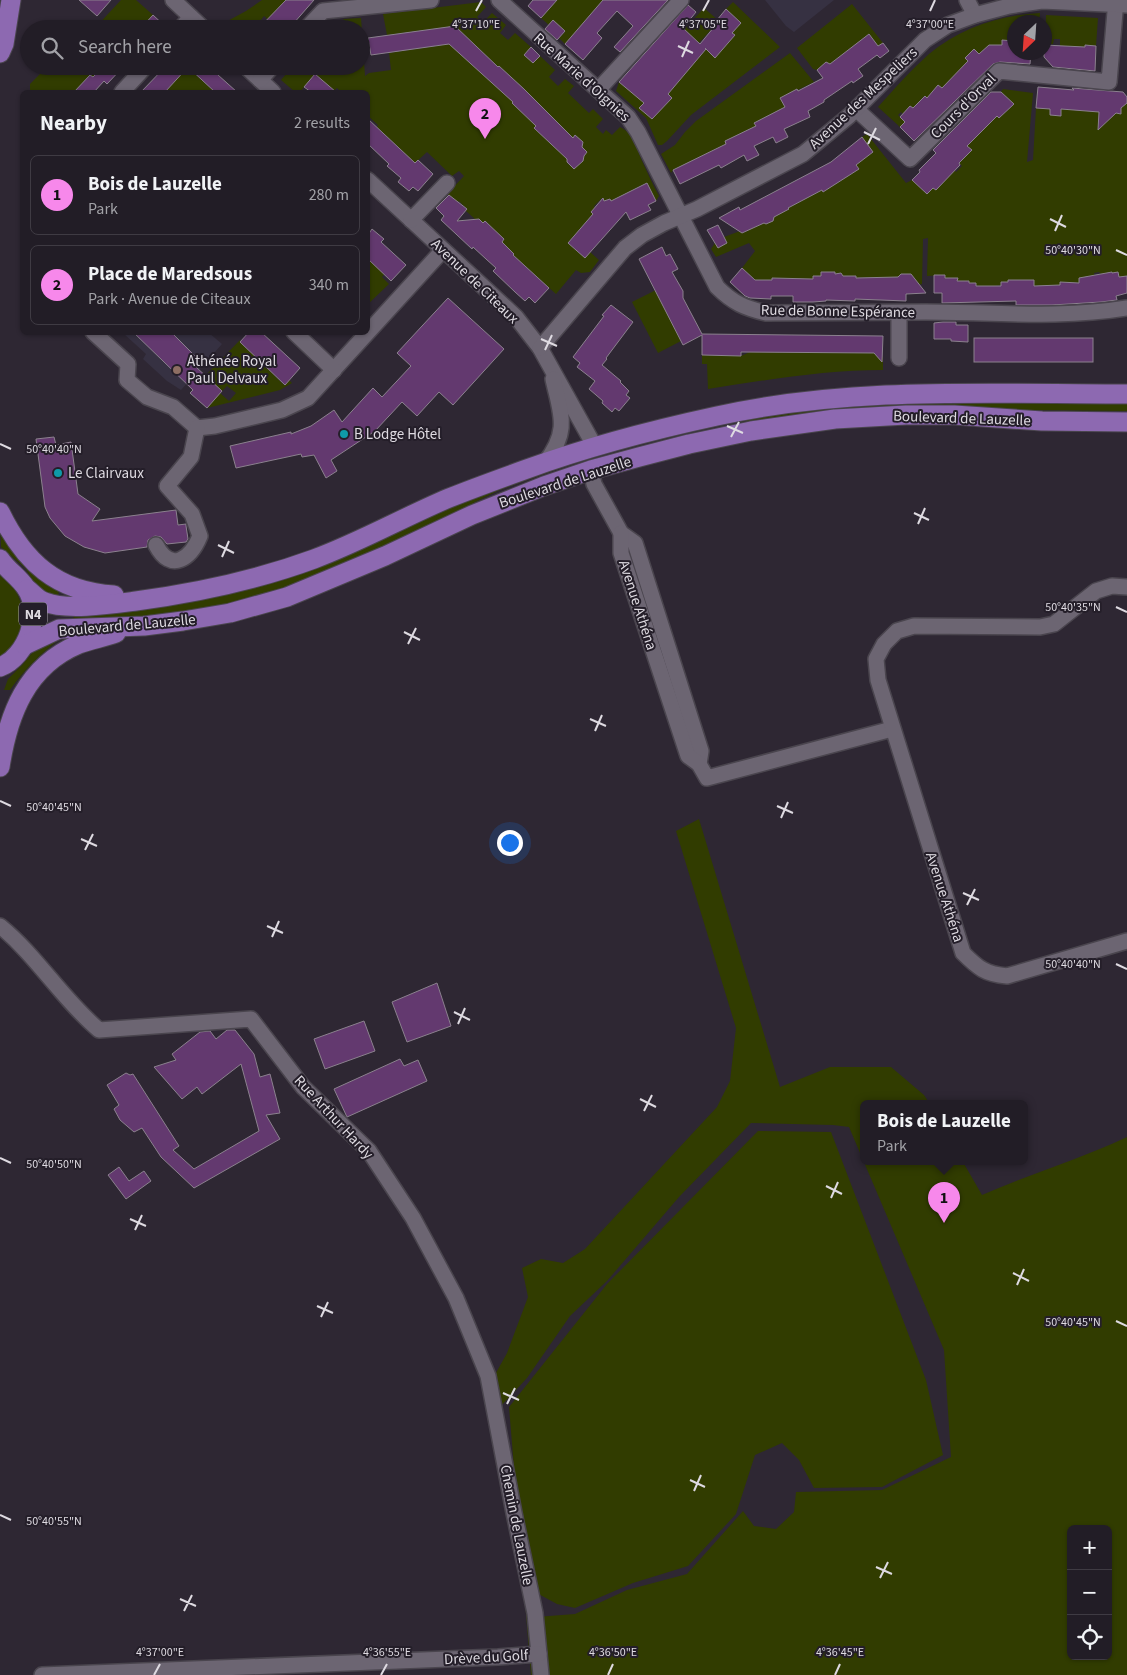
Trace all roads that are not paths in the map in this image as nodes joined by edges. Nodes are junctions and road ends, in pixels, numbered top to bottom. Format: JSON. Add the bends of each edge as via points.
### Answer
{"nodes":[{"id":1,"x":11,"y":0,"type":"edge"},
{"id":2,"x":173,"y":0,"type":"edge"},
{"id":3,"x":431,"y":0,"type":"edge"},
{"id":4,"x":499,"y":0,"type":"edge"},
{"id":5,"x":681,"y":0,"type":"edge"},
{"id":6,"x":966,"y":0,"type":"edge"},
{"id":7,"x":1042,"y":0,"type":"edge"},
{"id":8,"x":1119,"y":3,"type":"edge"},
{"id":9,"x":979,"y":9,"type":"edge"},
{"id":10,"x":191,"y":17,"type":"junction"},
{"id":11,"x":188,"y":20,"type":"edge"},
{"id":12,"x":194,"y":20,"type":"edge"},
{"id":13,"x":314,"y":20,"type":"edge"},
{"id":14,"x":0,"y":53,"type":"edge"},
{"id":15,"x":138,"y":75,"type":"edge"},
{"id":16,"x":255,"y":75,"type":"edge"},
{"id":17,"x":265,"y":75,"type":"edge"},
{"id":18,"x":260,"y":80,"type":"junction"},
{"id":19,"x":124,"y":90,"type":"edge"},
{"id":20,"x":272,"y":90,"type":"edge"},
{"id":21,"x":598,"y":90,"type":"junction"},
{"id":22,"x":856,"y":109,"type":"junction"},
{"id":23,"x":370,"y":182,"type":"edge"},
{"id":24,"x":448,"y":183,"type":"dead end"},
{"id":25,"x":681,"y":216,"type":"junction"},
{"id":26,"x":411,"y":220,"type":"junction"},
{"id":27,"x":443,"y":250,"type":"junction"},
{"id":28,"x":1127,"y":308,"type":"edge"},
{"id":29,"x":899,"y":313,"type":"junction"},
{"id":30,"x":370,"y":330,"type":"edge"},
{"id":31,"x":96,"y":335,"type":"edge"},
{"id":32,"x":297,"y":335,"type":"edge"},
{"id":33,"x":366,"y":335,"type":"edge"},
{"id":34,"x":540,"y":348,"type":"junction"},
{"id":35,"x":898,"y":358,"type":"dead end"},
{"id":36,"x":334,"y":370,"type":"junction"},
{"id":37,"x":551,"y":370,"type":"junction"},
{"id":38,"x":1127,"y":394,"type":"edge"},
{"id":39,"x":1127,"y":422,"type":"edge"},
{"id":40,"x":197,"y":428,"type":"junction"},
{"id":41,"x":595,"y":446,"type":"junction"},
{"id":42,"x":545,"y":463,"type":"junction"},
{"id":43,"x":584,"y":473,"type":"junction"},
{"id":44,"x":0,"y":512,"type":"edge"},
{"id":45,"x":156,"y":545,"type":"dead end"},
{"id":46,"x":1,"y":561,"type":"edge"},
{"id":47,"x":1127,"y":587,"type":"edge"},
{"id":48,"x":27,"y":589,"type":"junction"},
{"id":49,"x":163,"y":597,"type":"junction"},
{"id":50,"x":144,"y":626,"type":"junction"},
{"id":51,"x":25,"y":645,"type":"junction"},
{"id":52,"x":1,"y":670,"type":"edge"},
{"id":53,"x":892,"y":729,"type":"junction"},
{"id":54,"x":0,"y":767,"type":"edge"},
{"id":55,"x":0,"y":926,"type":"edge"},
{"id":56,"x":1127,"y":941,"type":"edge"},
{"id":57,"x":488,"y":1376,"type":"joint"},
{"id":58,"x":539,"y":1654,"type":"junction"},
{"id":59,"x":42,"y":1675,"type":"edge"},
{"id":60,"x":541,"y":1675,"type":"edge"}],
"edges":[{"from":1,"to":14,"type":"main road"},
{"from":2,"to":10,"type":"street"},
{"from":3,"to":13,"type":"street","via":[[323,11]]},
{"from":4,"to":21,"type":"street","name":"Rue Marie d'Oignies"},
{"from":5,"to":21,"type":"street"},
{"from":6,"to":9,"type":"street"},
{"from":7,"to":8,"type":"street","name":"Avenue des Mespeliers"},
{"from":7,"to":9,"type":"street","name":"Avenue des Mespeliers"},
{"from":8,"to":22,"type":"street","name":"Cours d'Orval","via":[[1109,82],[998,71],[910,160]]},
{"from":9,"to":22,"type":"street","name":"Avenue des Mespeliers","via":[[926,40]]},
{"from":10,"to":11,"type":"street"},
{"from":10,"to":12,"type":"street"},
{"from":15,"to":19,"type":"street"},
{"from":16,"to":18,"type":"street"},
{"from":17,"to":18,"type":"street"},
{"from":18,"to":20,"type":"street"},
{"from":21,"to":25,"type":"street","name":"Rue Marie d'Oignies","via":[[634,124]]},
{"from":22,"to":25,"type":"street","name":"Avenue des Mespeliers","via":[[803,154]]},
{"from":23,"to":26,"type":"street","name":"Avenue de Citeaux"},
{"from":24,"to":26,"type":"street"},
{"from":25,"to":29,"type":"street","name":"Rue de Bonne Espérance","via":[[717,287],[746,308],[766,314]]},
{"from":25,"to":34,"type":"street","name":"Avenue des Mespeliers","via":[[626,248]]},
{"from":26,"to":27,"type":"street","name":"Avenue de Citeaux"},
{"from":27,"to":30,"type":"street"},
{"from":27,"to":34,"type":"street","name":"Avenue de Citeaux","via":[[516,317]]},
{"from":28,"to":29,"type":"street","name":"Rue de Bonne Espérance","via":[[1069,314]]},
{"from":29,"to":35,"type":"street"},
{"from":31,"to":40,"type":"street","via":[[128,364],[127,380],[147,398],[173,407]]},
{"from":32,"to":36,"type":"street"},
{"from":33,"to":36,"type":"street"},
{"from":34,"to":37,"type":"street","name":"Avenue de Citeaux"},
{"from":36,"to":40,"type":"street","via":[[308,398],[282,410]]},
{"from":37,"to":41,"type":"street","name":"Avenue de Citeaux"},
{"from":37,"to":42,"type":"street","name":"Avenue de Citeaux","via":[[560,410],[561,433]]},
{"from":38,"to":41,"type":"main road","name":"Boulevard de Lauzelle","via":[[896,393],[828,398],[754,408]]},
{"from":39,"to":43,"type":"main road","name":"Boulevard de Lauzelle","via":[[954,415],[835,419],[716,438]]},
{"from":40,"to":45,"type":"street","via":[[191,456],[167,486],[192,514],[200,536],[191,553],[178,561],[163,555]]},
{"from":41,"to":42,"type":"main road","name":"Boulevard de Lauzelle"},
{"from":41,"to":43,"type":"main road"},
{"from":42,"to":49,"type":"main road","name":"Boulevard de Lauzelle","via":[[449,498],[312,560],[227,585]]},
{"from":43,"to":50,"type":"main road","name":"Boulevard de Lauzelle","via":[[510,498],[287,597],[230,613]]},
{"from":43,"to":53,"type":"street","name":"Avenue Athéna","via":[[594,484],[621,533],[621,553],[688,756],[699,764],[707,778]]},
{"from":44,"to":49,"type":"main road","via":[[24,552],[64,584],[100,594]]},
{"from":46,"to":48,"type":"main road","number":"N4"},
{"from":47,"to":53,"type":"street","name":"Avenue Athéna","via":[[1112,586],[1096,592],[1054,624],[1040,627],[914,626],[897,631],[884,644],[876,659],[878,680]]},
{"from":48,"to":49,"type":"main road","name":"Boulevard de Lauzelle","via":[[47,604],[63,606],[114,604]]},
{"from":48,"to":51,"type":"main road","number":"N4","via":[[33,617]]},
{"from":50,"to":51,"type":"main road","name":"Boulevard de Lauzelle","via":[[63,629]]},
{"from":50,"to":54,"type":"main road","via":[[78,645],[47,664],[19,699],[8,727]]},
{"from":51,"to":52,"type":"main road","number":"N4"},
{"from":53,"to":56,"type":"street","name":"Avenue Athéna","via":[[963,953],[978,968],[992,975],[1008,976]]},
{"from":55,"to":57,"type":"street","name":"Rue Arthur Hardy","via":[[83,1017],[99,1030],[250,1019],[303,1087],[369,1151],[413,1218],[452,1290]]},
{"from":57,"to":58,"type":"street","name":"Chemin de Lauzelle","via":[[535,1613]]},
{"from":58,"to":59,"type":"street","name":"Drève du Golf"},
{"from":58,"to":60,"type":"street","name":"Chemin de Lauzelle"}]}
